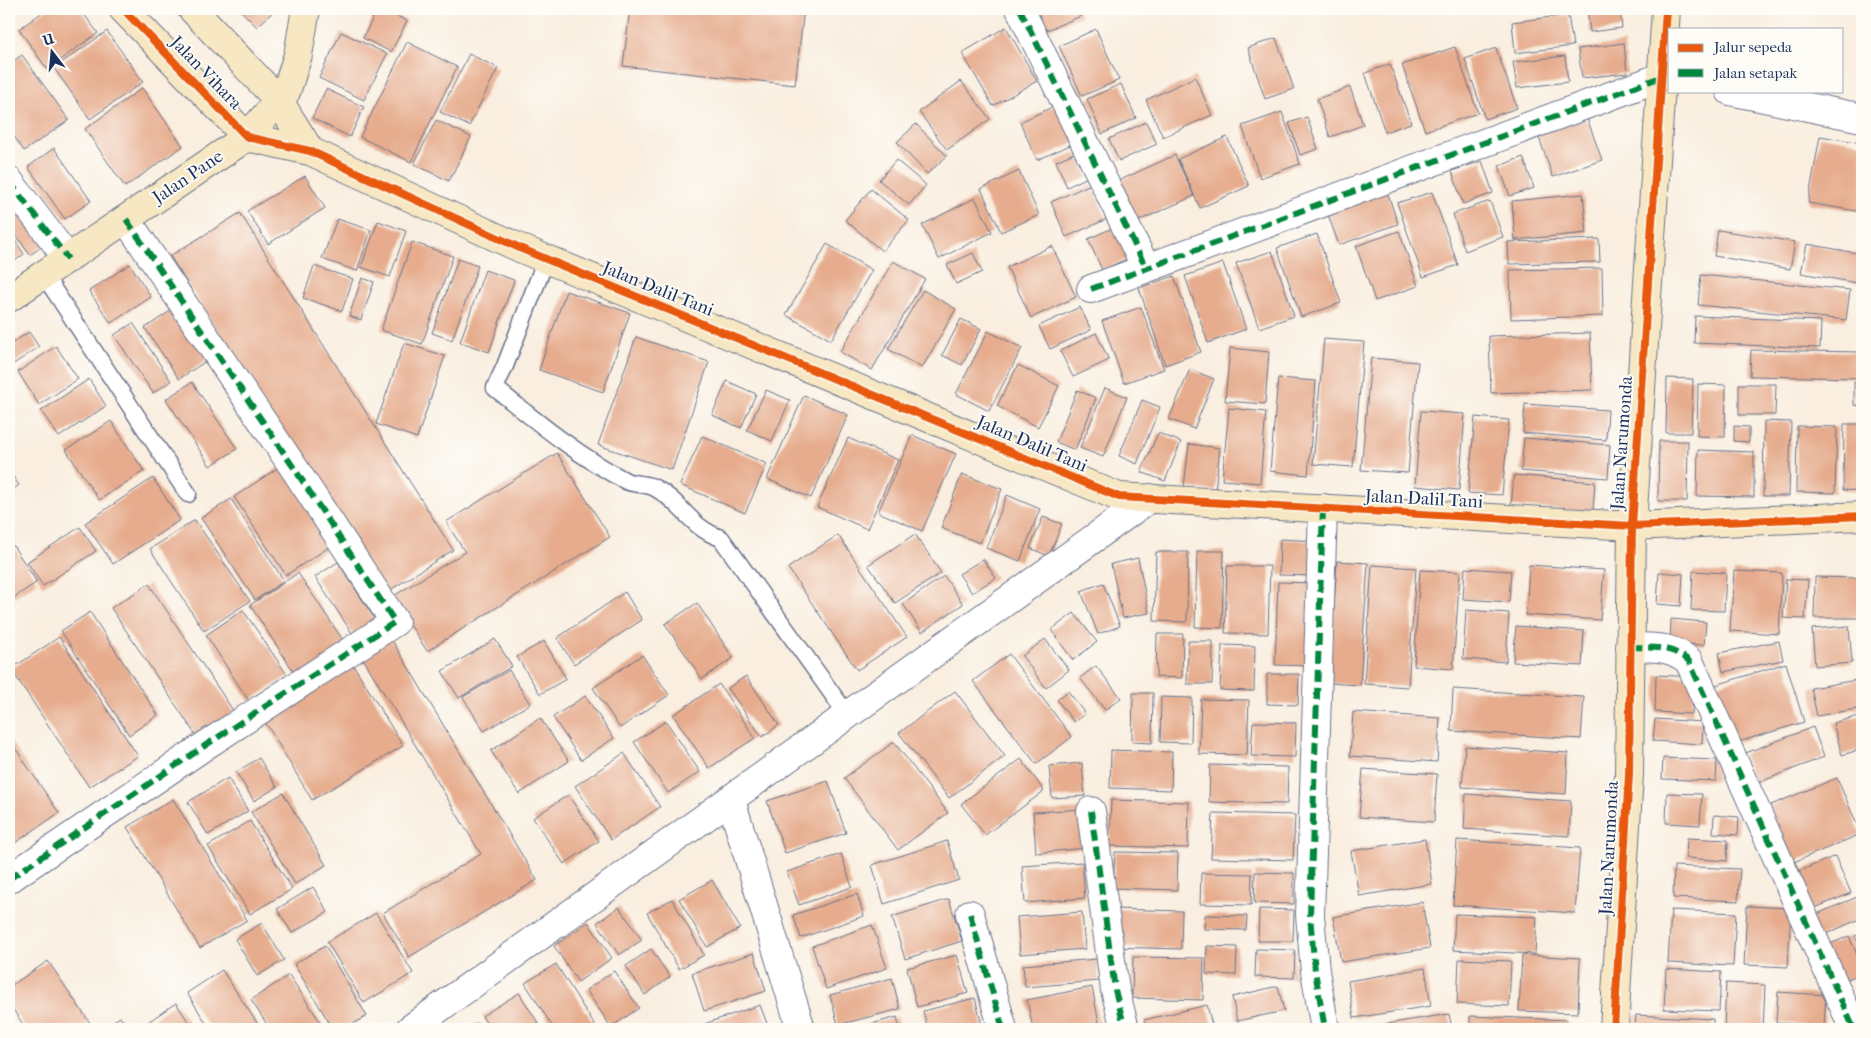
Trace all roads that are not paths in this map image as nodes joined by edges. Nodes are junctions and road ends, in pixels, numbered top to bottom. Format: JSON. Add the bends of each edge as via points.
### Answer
{"nodes":[{"id":1,"x":124,"y":9,"type":"edge"},
{"id":2,"x":192,"y":9,"type":"edge"},
{"id":3,"x":306,"y":9,"type":"edge"},
{"id":4,"x":1020,"y":9,"type":"edge"},
{"id":5,"x":1666,"y":9,"type":"edge"},
{"id":6,"x":1666,"y":78,"type":"edge"},
{"id":7,"x":1735,"y":92,"type":"edge"},
{"id":8,"x":279,"y":101,"type":"junction"},
{"id":9,"x":1862,"y":118,"type":"edge"},
{"id":10,"x":247,"y":137,"type":"junction"},
{"id":11,"x":310,"y":151,"type":"junction"},
{"id":12,"x":9,"y":182,"type":"edge"},
{"id":13,"x":126,"y":219,"type":"junction"},
{"id":14,"x":68,"y":259,"type":"junction"},
{"id":15,"x":546,"y":259,"type":"junction"},
{"id":16,"x":1146,"y":268,"type":"junction"},
{"id":17,"x":44,"y":275,"type":"junction"},
{"id":18,"x":1091,"y":289,"type":"dead end"},
{"id":19,"x":9,"y":298,"type":"edge"},
{"id":20,"x":188,"y":494,"type":"dead end"},
{"id":21,"x":1150,"y":498,"type":"junction"},
{"id":22,"x":1323,"y":508,"type":"junction"},
{"id":23,"x":1862,"y":516,"type":"edge"},
{"id":24,"x":1632,"y":526,"type":"junction"},
{"id":25,"x":1630,"y":647,"type":"junction"},
{"id":26,"x":848,"y":716,"type":"junction"},
{"id":27,"x":731,"y":800,"type":"junction"},
{"id":28,"x":1091,"y":811,"type":"dead end"},
{"id":29,"x":9,"y":878,"type":"edge"},
{"id":30,"x":970,"y":914,"type":"dead end"},
{"id":31,"x":410,"y":1029,"type":"edge"},
{"id":32,"x":801,"y":1029,"type":"edge"},
{"id":33,"x":1003,"y":1029,"type":"edge"},
{"id":34,"x":1125,"y":1029,"type":"edge"},
{"id":35,"x":1325,"y":1029,"type":"edge"},
{"id":36,"x":1614,"y":1029,"type":"edge"},
{"id":37,"x":1854,"y":1029,"type":"edge"}],
"edges":[{"from":1,"to":10,"type":"street","name":"Jalan Vihara"},
{"from":2,"to":8,"type":"street","name":"Jalan Vihara"},
{"from":3,"to":8,"type":"street","name":"Jalan Pane","via":[[298,54],[286,92]]},
{"from":4,"to":16,"type":"street"},
{"from":5,"to":6,"type":"street","name":"Jalan Narumonda"},
{"from":6,"to":16,"type":"street"},
{"from":6,"to":24,"type":"street","name":"Jalan Narumonda"},
{"from":7,"to":9,"type":"street"},
{"from":8,"to":10,"type":"street","name":"Jalan Pane"},
{"from":8,"to":11,"type":"street"},
{"from":10,"to":11,"type":"street","name":"Jalan Dalil Tani"},
{"from":10,"to":13,"type":"street","name":"Jalan Pane"},
{"from":11,"to":15,"type":"street","name":"Jalan Dalil Tani"},
{"from":12,"to":14,"type":"street"},
{"from":13,"to":14,"type":"street","name":"Jalan Pane"},
{"from":13,"to":29,"type":"street","via":[[395,622],[206,744]]},
{"from":14,"to":17,"type":"street","name":"Jalan Pane"},
{"from":15,"to":21,"type":"street","name":"Jalan Dalil Tani","via":[[1119,496]]},
{"from":15,"to":26,"type":"lane","via":[[495,388],[592,462],[628,482],[654,486],[706,533],[721,538]]},
{"from":16,"to":18,"type":"street"},
{"from":17,"to":19,"type":"street","name":"Jalan Pane"},
{"from":17,"to":20,"type":"lane"},
{"from":21,"to":22,"type":"street","name":"Jalan Dalil Tani"},
{"from":21,"to":26,"type":"street"},
{"from":22,"to":24,"type":"street","name":"Jalan Dalil Tani"},
{"from":22,"to":35,"type":"street","via":[[1310,934]]},
{"from":23,"to":24,"type":"street","name":"Jalan Dalil Tani"},
{"from":24,"to":25,"type":"street","name":"Jalan Narumonda"},
{"from":25,"to":36,"type":"street","name":"Jalan Narumonda","via":[[1629,774]]},
{"from":25,"to":37,"type":"street","via":[[1667,649],[1689,661]]},
{"from":26,"to":27,"type":"street"},
{"from":27,"to":31,"type":"street"},
{"from":27,"to":32,"type":"street"},
{"from":28,"to":34,"type":"street","via":[[1116,990]]},
{"from":30,"to":33,"type":"street"}]}
